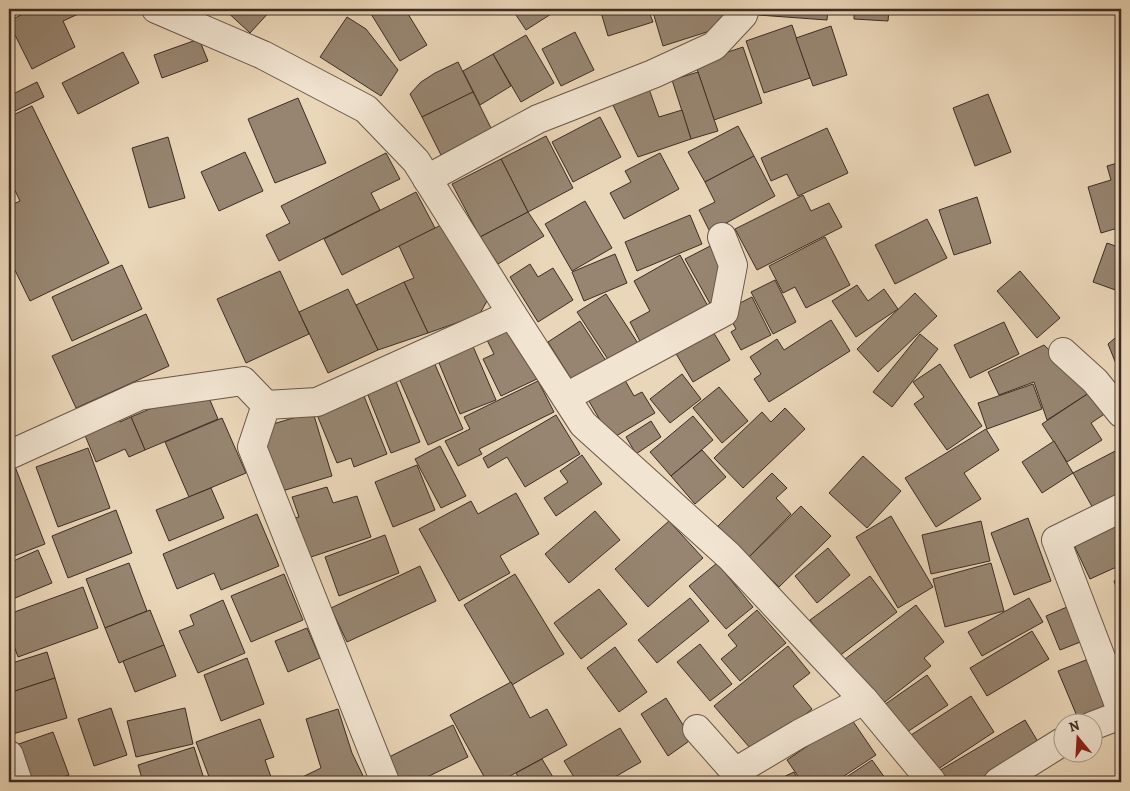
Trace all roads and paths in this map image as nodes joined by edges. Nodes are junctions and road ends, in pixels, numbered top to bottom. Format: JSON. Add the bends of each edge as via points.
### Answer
{"nodes":[{"id":1,"x":156,"y":9,"type":"edge"},
{"id":2,"x":745,"y":9,"type":"edge"},
{"id":3,"x":189,"y":15,"type":"edge"},
{"id":4,"x":428,"y":179,"type":"junction"},
{"id":5,"x":722,"y":237,"type":"dead end"},
{"id":6,"x":512,"y":314,"type":"junction"},
{"id":7,"x":1063,"y":352,"type":"dead end"},
{"id":8,"x":566,"y":397,"type":"junction"},
{"id":9,"x":266,"y":405,"type":"junction"},
{"id":10,"x":1121,"y":413,"type":"edge"},
{"id":11,"x":9,"y":456,"type":"edge"},
{"id":12,"x":1121,"y":508,"type":"edge"},
{"id":13,"x":864,"y":700,"type":"junction"},
{"id":14,"x":1121,"y":710,"type":"edge"},
{"id":15,"x":1121,"y":715,"type":"edge"},
{"id":16,"x":1102,"y":722,"type":"edge"},
{"id":17,"x":697,"y":729,"type":"dead end"},
{"id":18,"x":1052,"y":748,"type":"edge"},
{"id":19,"x":9,"y":755,"type":"edge"},
{"id":20,"x":18,"y":782,"type":"edge"},
{"id":21,"x":385,"y":782,"type":"edge"},
{"id":22,"x":932,"y":782,"type":"edge"},
{"id":23,"x":998,"y":782,"type":"edge"}],
"edges":[{"from":1,"to":3,"type":"street"},
{"from":2,"to":4,"type":"street","via":[[714,46],[538,119]]},
{"from":3,"to":4,"type":"street","via":[[366,109],[416,161]]},
{"from":4,"to":6,"type":"street"},
{"from":5,"to":8,"type":"street","via":[[733,265],[724,312]]},
{"from":6,"to":8,"type":"street"},
{"from":6,"to":9,"type":"street","via":[[317,402]]},
{"from":7,"to":10,"type":"street","via":[[1095,381]]},
{"from":8,"to":13,"type":"street","via":[[583,424],[729,556]]},
{"from":9,"to":11,"type":"street","via":[[243,381],[139,396]]},
{"from":9,"to":21,"type":"street","via":[[252,447]]},
{"from":12,"to":14,"type":"street","via":[[1056,540]]},
{"from":13,"to":17,"type":"street","via":[[735,772]]},
{"from":13,"to":22,"type":"street"},
{"from":15,"to":16,"type":"street"},
{"from":18,"to":23,"type":"street"},
{"from":19,"to":20,"type":"street"}]}
